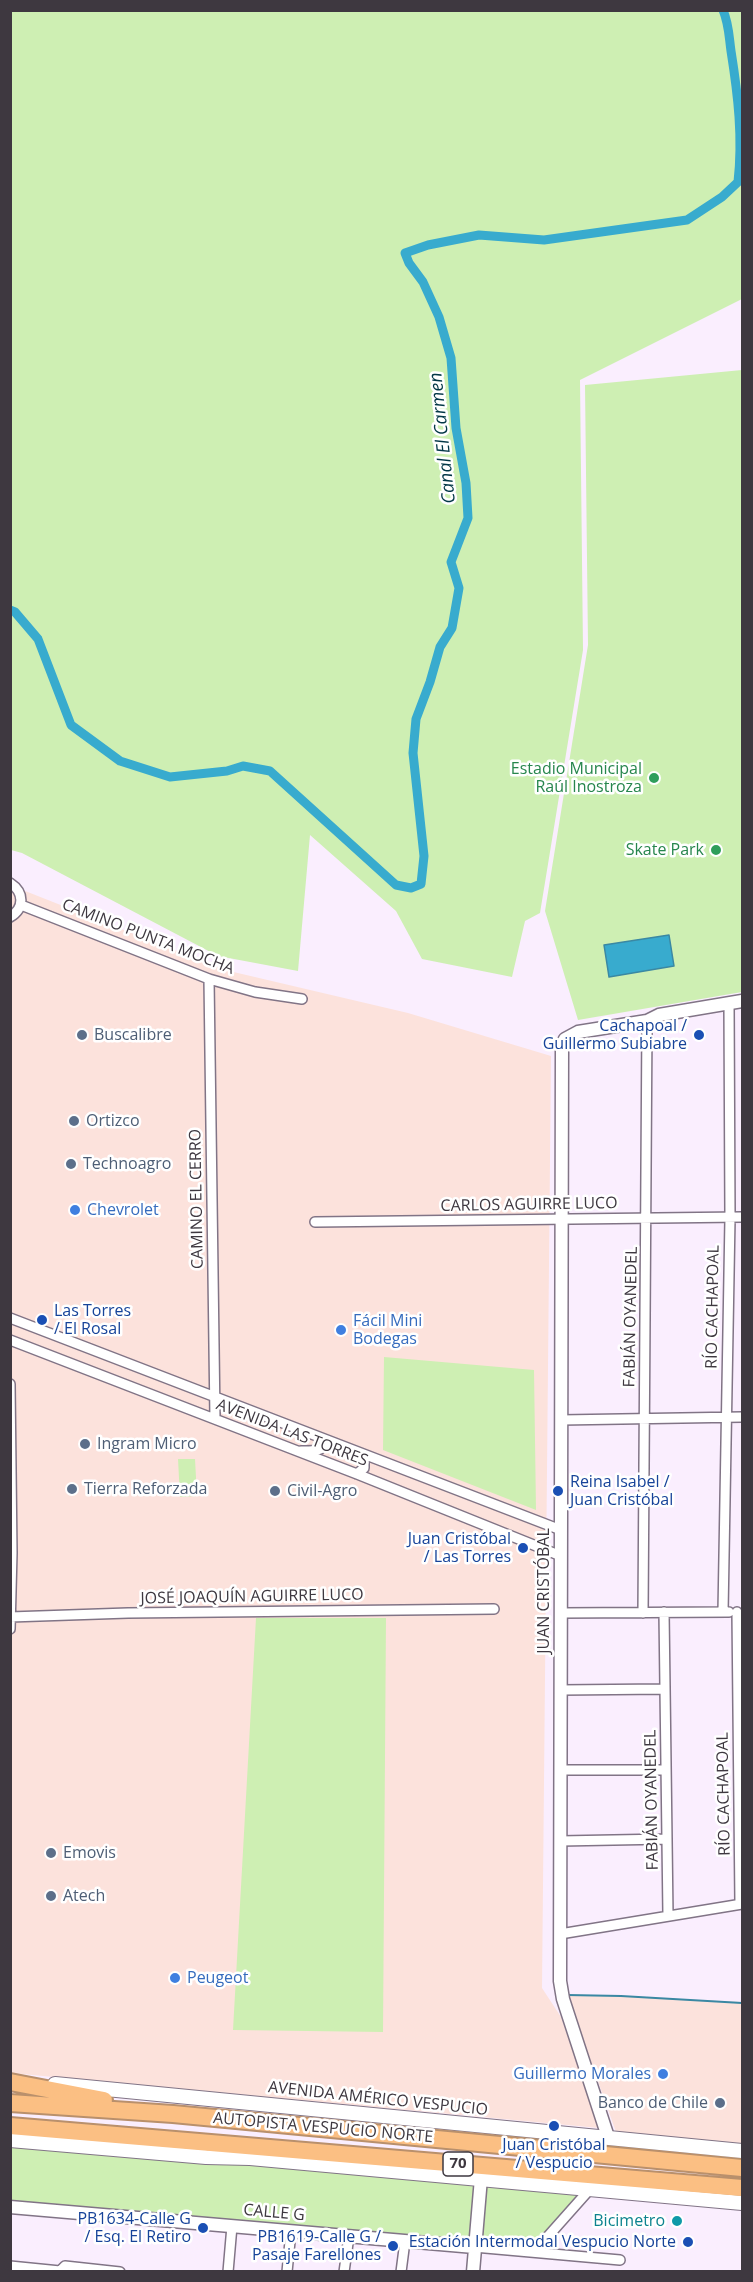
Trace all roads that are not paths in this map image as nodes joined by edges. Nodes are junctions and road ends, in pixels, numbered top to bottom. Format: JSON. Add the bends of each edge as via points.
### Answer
{"nodes":[{"id":1,"x":10,"y":883,"type":"edge"},
{"id":2,"x":21,"y":905,"type":"junction"},
{"id":3,"x":10,"y":917,"type":"edge"},
{"id":4,"x":209,"y":979,"type":"junction"},
{"id":5,"x":302,"y":999,"type":"dead end"},
{"id":6,"x":742,"y":1001,"type":"edge"},
{"id":7,"x":729,"y":1007,"type":"junction"},
{"id":8,"x":742,"y":1009,"type":"edge"},
{"id":9,"x":647,"y":1021,"type":"junction"},
{"id":10,"x":647,"y":1218,"type":"junction"},
{"id":11,"x":730,"y":1218,"type":"junction"},
{"id":12,"x":742,"y":1218,"type":"edge"},
{"id":13,"x":562,"y":1220,"type":"junction"},
{"id":14,"x":315,"y":1222,"type":"dead end"},
{"id":15,"x":10,"y":1318,"type":"edge"},
{"id":16,"x":10,"y":1340,"type":"edge"},
{"id":17,"x":10,"y":1384,"type":"edge"},
{"id":18,"x":215,"y":1397,"type":"junction"},
{"id":19,"x":726,"y":1417,"type":"junction"},
{"id":20,"x":742,"y":1417,"type":"edge"},
{"id":21,"x":215,"y":1419,"type":"junction"},
{"id":22,"x":644,"y":1419,"type":"junction"},
{"id":23,"x":561,"y":1420,"type":"junction"},
{"id":24,"x":328,"y":1441,"type":"junction"},
{"id":25,"x":296,"y":1451,"type":"junction"},
{"id":26,"x":364,"y":1455,"type":"junction"},
{"id":27,"x":357,"y":1474,"type":"junction"},
{"id":28,"x":561,"y":1530,"type":"junction"},
{"id":29,"x":561,"y":1556,"type":"junction"},
{"id":30,"x":494,"y":1609,"type":"dead end"},
{"id":31,"x":643,"y":1612,"type":"junction"},
{"id":32,"x":664,"y":1612,"type":"junction"},
{"id":33,"x":723,"y":1612,"type":"junction"},
{"id":34,"x":561,"y":1613,"type":"junction"},
{"id":35,"x":741,"y":1613,"type":"edge"},
{"id":36,"x":11,"y":1617,"type":"edge"},
{"id":37,"x":10,"y":1629,"type":"edge"},
{"id":38,"x":665,"y":1689,"type":"junction"},
{"id":39,"x":561,"y":1690,"type":"junction"},
{"id":40,"x":560,"y":1770,"type":"junction"},
{"id":41,"x":666,"y":1770,"type":"junction"},
{"id":42,"x":667,"y":1839,"type":"junction"},
{"id":43,"x":560,"y":1841,"type":"junction"},
{"id":44,"x":741,"y":1904,"type":"edge"},
{"id":45,"x":668,"y":1916,"type":"junction"},
{"id":46,"x":560,"y":1934,"type":"junction"},
{"id":47,"x":10,"y":2081,"type":"edge"},
{"id":48,"x":10,"y":2103,"type":"edge"},
{"id":49,"x":173,"y":2114,"type":"junction"},
{"id":50,"x":10,"y":2128,"type":"edge"},
{"id":51,"x":608,"y":2137,"type":"junction"},
{"id":52,"x":10,"y":2140,"type":"edge"},
{"id":53,"x":742,"y":2151,"type":"edge"},
{"id":54,"x":742,"y":2166,"type":"edge"},
{"id":55,"x":481,"y":2178,"type":"junction"},
{"id":56,"x":742,"y":2188,"type":"edge"},
{"id":57,"x":590,"y":2189,"type":"junction"},
{"id":58,"x":742,"y":2203,"type":"edge"},
{"id":59,"x":10,"y":2207,"type":"edge"},
{"id":60,"x":232,"y":2226,"type":"junction"},
{"id":61,"x":291,"y":2231,"type":"junction"},
{"id":62,"x":349,"y":2236,"type":"junction"},
{"id":63,"x":405,"y":2241,"type":"junction"},
{"id":64,"x":474,"y":2247,"type":"junction"},
{"id":65,"x":534,"y":2252,"type":"junction"},
{"id":66,"x":620,"y":2260,"type":"dead end"},
{"id":67,"x":10,"y":2266,"type":"edge"},
{"id":68,"x":60,"y":2271,"type":"edge"},
{"id":69,"x":115,"y":2271,"type":"edge"},
{"id":70,"x":120,"y":2271,"type":"edge"},
{"id":71,"x":228,"y":2271,"type":"edge"},
{"id":72,"x":287,"y":2271,"type":"edge"},
{"id":73,"x":344,"y":2271,"type":"edge"},
{"id":74,"x":401,"y":2271,"type":"edge"},
{"id":75,"x":473,"y":2271,"type":"edge"}],
"edges":[{"from":1,"to":2,"type":"street","via":[[20,892]]},
{"from":2,"to":3,"type":"street"},
{"from":2,"to":4,"type":"street","name":"CAMINO PUNTA MOCHA"},
{"from":4,"to":5,"type":"street","name":"CAMINO PUNTA MOCHA","via":[[255,992]]},
{"from":4,"to":18,"type":"street","name":"CAMINO EL CERRO"},
{"from":6,"to":7,"type":"street"},
{"from":7,"to":8,"type":"street"},
{"from":7,"to":9,"type":"street","via":[[660,1015]]},
{"from":7,"to":11,"type":"street","name":"RÍO CACHAPOAL"},
{"from":9,"to":10,"type":"street","name":"FABIÁN OYANEDEL"},
{"from":9,"to":13,"type":"street","name":"JUAN CRISTÓBAL","via":[[578,1032],[562,1045]]},
{"from":10,"to":11,"type":"street","name":"CARLOS AGUIRRE LUCO"},
{"from":10,"to":13,"type":"street","name":"CARLOS AGUIRRE LUCO"},
{"from":10,"to":22,"type":"street","name":"FABIÁN OYANEDEL"},
{"from":11,"to":12,"type":"street","name":"CARLOS AGUIRRE LUCO"},
{"from":11,"to":19,"type":"street","name":"RÍO CACHAPOAL"},
{"from":13,"to":14,"type":"street","name":"CARLOS AGUIRRE LUCO"},
{"from":13,"to":23,"type":"street","name":"JUAN CRISTÓBAL"},
{"from":15,"to":18,"type":"street","name":"AVENIDA LAS TORRES"},
{"from":16,"to":21,"type":"street","name":"AVENIDA LAS TORRES"},
{"from":17,"to":36,"type":"street"},
{"from":18,"to":21,"type":"street","name":"CAMINO EL CERRO"},
{"from":18,"to":24,"type":"street","name":"AVENIDA LAS TORRES"},
{"from":19,"to":20,"type":"street"},
{"from":19,"to":22,"type":"street"},
{"from":19,"to":33,"type":"street","name":"RÍO CACHAPOAL"},
{"from":21,"to":25,"type":"street","name":"AVENIDA LAS TORRES"},
{"from":22,"to":23,"type":"street"},
{"from":22,"to":31,"type":"street","name":"FABIÁN OYANEDEL"},
{"from":23,"to":28,"type":"street","name":"JUAN CRISTÓBAL"},
{"from":24,"to":25,"type":"street","via":[[319,1450]]},
{"from":24,"to":26,"type":"street","name":"AVENIDA LAS TORRES"},
{"from":25,"to":27,"type":"street","name":"AVENIDA LAS TORRES"},
{"from":26,"to":27,"type":"street","via":[[364,1468]]},
{"from":26,"to":28,"type":"street","name":"AVENIDA LAS TORRES"},
{"from":27,"to":29,"type":"street","name":"AVENIDA LAS TORRES"},
{"from":28,"to":29,"type":"street","name":"JUAN CRISTÓBAL"},
{"from":29,"to":34,"type":"street","name":"JUAN CRISTÓBAL"},
{"from":30,"to":36,"type":"street","name":"JOSÉ JOAQUÍN AGUIRRE LUCO"},
{"from":31,"to":32,"type":"street"},
{"from":31,"to":34,"type":"street"},
{"from":32,"to":33,"type":"street"},
{"from":32,"to":38,"type":"street","name":"FABIÁN OYANEDEL"},
{"from":33,"to":35,"type":"street"},
{"from":34,"to":39,"type":"street","name":"JUAN CRISTÓBAL"},
{"from":35,"to":44,"type":"street","name":"RÍO CACHAPOAL"},
{"from":36,"to":37,"type":"street"},
{"from":38,"to":39,"type":"street"},
{"from":38,"to":41,"type":"street","name":"FABIÁN OYANEDEL"},
{"from":39,"to":40,"type":"street","name":"JUAN CRISTÓBAL"},
{"from":40,"to":41,"type":"street"},
{"from":40,"to":43,"type":"street","name":"JUAN CRISTÓBAL"},
{"from":41,"to":42,"type":"street","name":"FABIÁN OYANEDEL"},
{"from":42,"to":43,"type":"street"},
{"from":42,"to":45,"type":"street","name":"FABIÁN OYANEDEL"},
{"from":43,"to":46,"type":"street","name":"JUAN CRISTÓBAL"},
{"from":44,"to":45,"type":"street"},
{"from":45,"to":46,"type":"street"},
{"from":46,"to":51,"type":"street","name":"JUAN CRISTÓBAL","via":[[561,1994]]},
{"from":47,"to":49,"type":"highway"},
{"from":47,"to":51,"type":"main road","name":"AVENIDA AMÉRICO VESPUCIO"},
{"from":48,"to":49,"type":"highway","name":"AUTOPISTA VESPUCIO NORTE","number":"70"},
{"from":49,"to":54,"type":"highway","name":"AUTOPISTA VESPUCIO NORTE","number":"70"},
{"from":50,"to":56,"type":"highway","name":"AUTOPISTA VESPUCIO NORTE","number":"70"},
{"from":51,"to":53,"type":"main road","name":"AVENIDA AMÉRICO VESPUCIO"},
{"from":52,"to":55,"type":"main road"},
{"from":55,"to":57,"type":"main road"},
{"from":55,"to":64,"type":"street"},
{"from":57,"to":58,"type":"main road"},
{"from":57,"to":65,"type":"street"},
{"from":59,"to":60,"type":"street","name":"CALLE G"},
{"from":60,"to":61,"type":"street","name":"CALLE G"},
{"from":60,"to":71,"type":"street"},
{"from":61,"to":62,"type":"street","name":"CALLE G"},
{"from":61,"to":72,"type":"street"},
{"from":62,"to":63,"type":"street","name":"CALLE G"},
{"from":62,"to":73,"type":"street"},
{"from":63,"to":64,"type":"street","name":"CALLE G"},
{"from":63,"to":74,"type":"street"},
{"from":64,"to":65,"type":"street","name":"CALLE G"},
{"from":64,"to":75,"type":"street"},
{"from":65,"to":66,"type":"street","name":"CALLE G"},
{"from":67,"to":68,"type":"street"},
{"from":68,"to":69,"type":"street","via":[[65,2266]]},
{"from":69,"to":70,"type":"street"}]}
